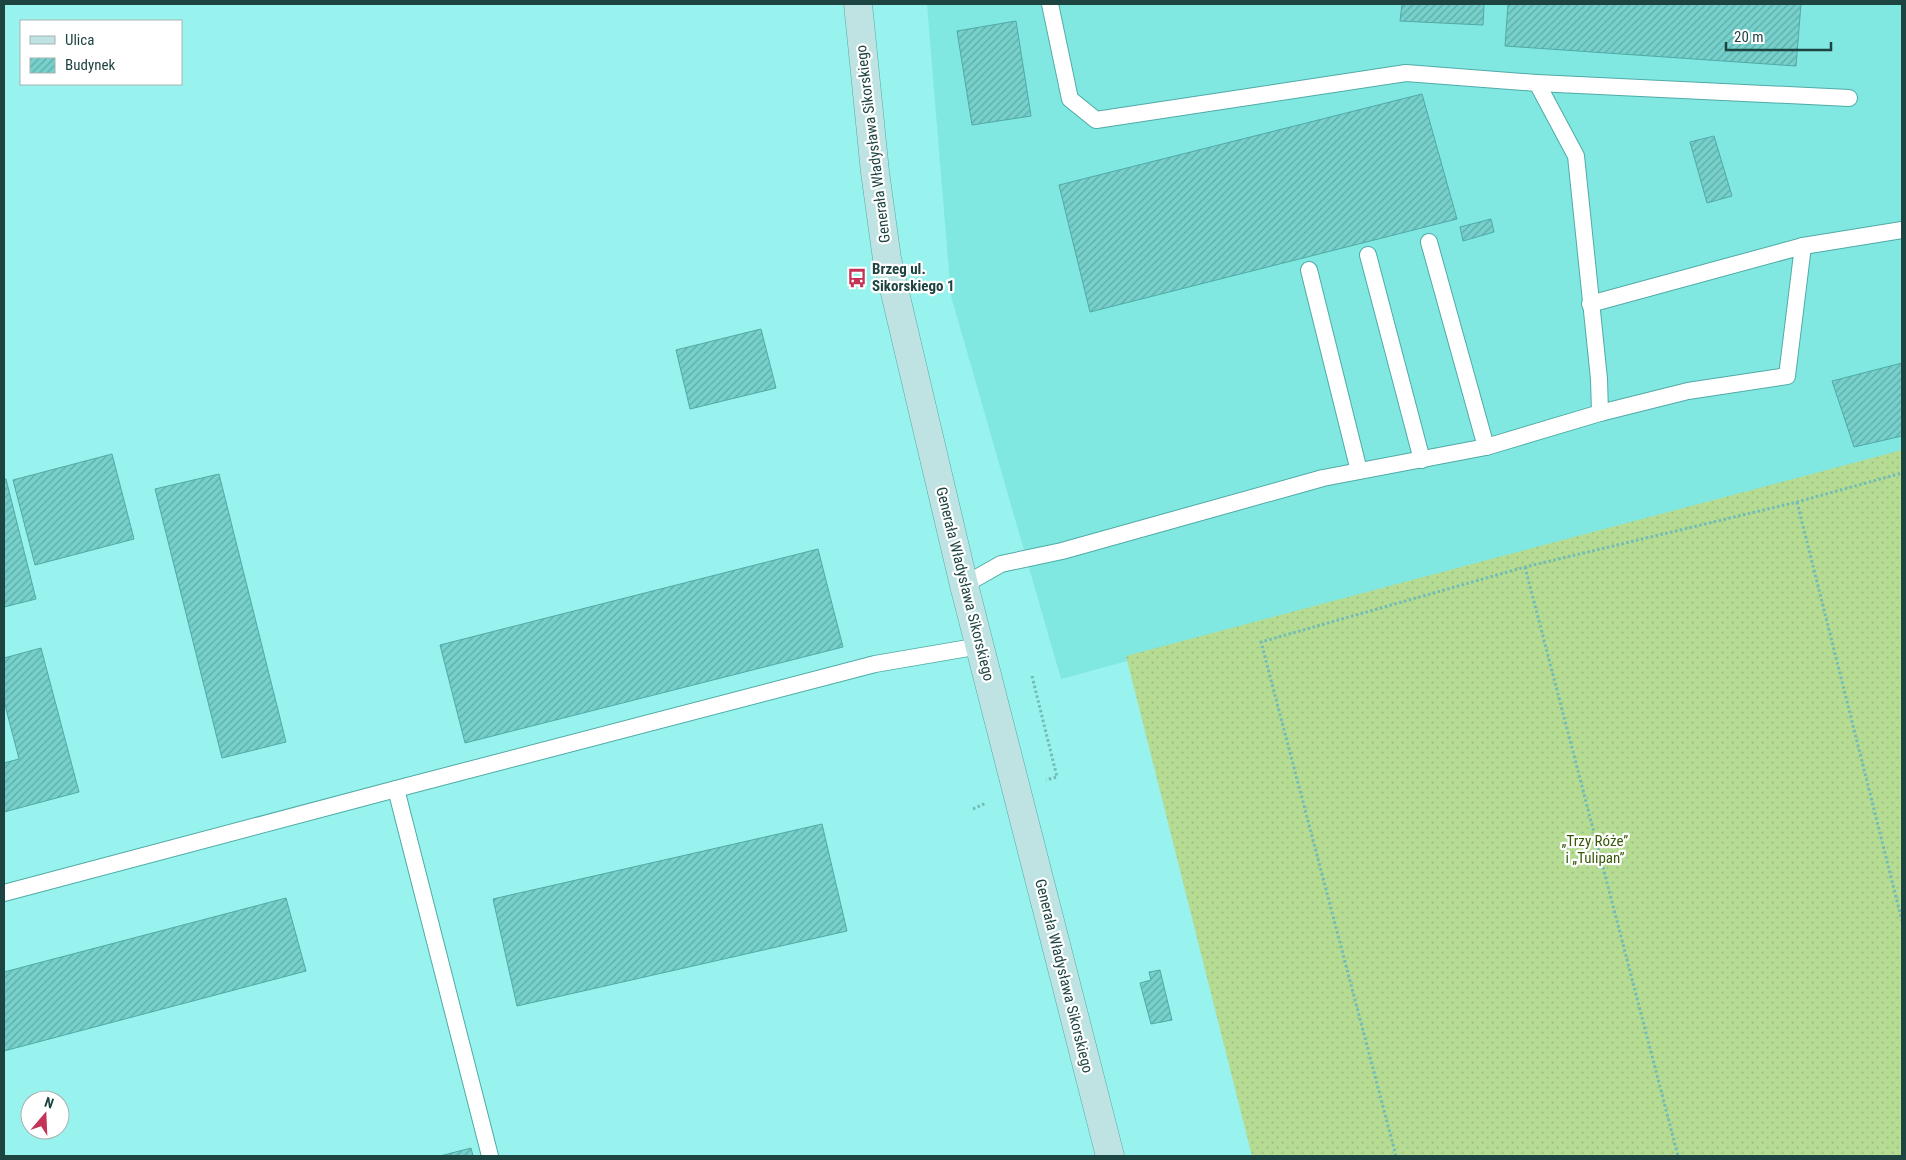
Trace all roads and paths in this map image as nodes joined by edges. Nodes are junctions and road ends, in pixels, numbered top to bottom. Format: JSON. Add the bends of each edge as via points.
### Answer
{"nodes":[{"id":1,"x":858,"y":4,"type":"edge"},
{"id":2,"x":1050,"y":4,"type":"edge"},
{"id":3,"x":1537,"y":83,"type":"junction"},
{"id":4,"x":1849,"y":98,"type":"dead end"},
{"id":5,"x":1902,"y":230,"type":"edge"},
{"id":6,"x":1429,"y":242,"type":"dead end"},
{"id":7,"x":1803,"y":246,"type":"junction"},
{"id":8,"x":1368,"y":255,"type":"dead end"},
{"id":9,"x":1309,"y":270,"type":"dead end"},
{"id":10,"x":1590,"y":304,"type":"junction"},
{"id":11,"x":1600,"y":413,"type":"junction"},
{"id":12,"x":1486,"y":447,"type":"junction"},
{"id":13,"x":1422,"y":460,"type":"junction"},
{"id":14,"x":1359,"y":471,"type":"junction"},
{"id":15,"x":1902,"y":474,"type":"edge"},
{"id":16,"x":1797,"y":502,"type":"junction"},
{"id":17,"x":1525,"y":567,"type":"junction"},
{"id":18,"x":964,"y":585,"type":"junction"},
{"id":19,"x":980,"y":646,"type":"junction"},
{"id":20,"x":396,"y":789,"type":"junction"},
{"id":21,"x":4,"y":893,"type":"edge"},
{"id":22,"x":1902,"y":921,"type":"edge"},
{"id":23,"x":490,"y":1156,"type":"edge"},
{"id":24,"x":1110,"y":1156,"type":"edge"},
{"id":25,"x":1396,"y":1156,"type":"edge"},
{"id":26,"x":1678,"y":1156,"type":"edge"}],
"edges":[{"from":1,"to":18,"type":"main road","name":"Generała Władysława Sikorskiego","via":[[887,259]]},
{"from":2,"to":3,"type":"lane","via":[[1070,99],[1096,120],[1406,73]]},
{"from":3,"to":4,"type":"lane"},
{"from":3,"to":10,"type":"lane","via":[[1576,156]]},
{"from":5,"to":7,"type":"lane"},
{"from":6,"to":12,"type":"lane"},
{"from":7,"to":10,"type":"lane"},
{"from":7,"to":11,"type":"lane","via":[[1787,376],[1688,391]]},
{"from":8,"to":13,"type":"lane"},
{"from":9,"to":14,"type":"lane"},
{"from":10,"to":11,"type":"lane"},
{"from":11,"to":12,"type":"lane"},
{"from":12,"to":13,"type":"lane"},
{"from":13,"to":14,"type":"lane"},
{"from":14,"to":18,"type":"lane","via":[[1323,478],[1062,551],[1001,564]]},
{"from":15,"to":16,"type":"path"},
{"from":16,"to":17,"type":"path"},
{"from":16,"to":22,"type":"path"},
{"from":17,"to":25,"type":"path","via":[[1261,642]]},
{"from":17,"to":26,"type":"path"},
{"from":18,"to":19,"type":"main road","name":"Generała Władysława Sikorskiego"},
{"from":19,"to":20,"type":"lane","via":[[875,664]]},
{"from":19,"to":24,"type":"main road","name":"Generała Władysława Sikorskiego"},
{"from":20,"to":21,"type":"lane"},
{"from":20,"to":23,"type":"lane"}]}
